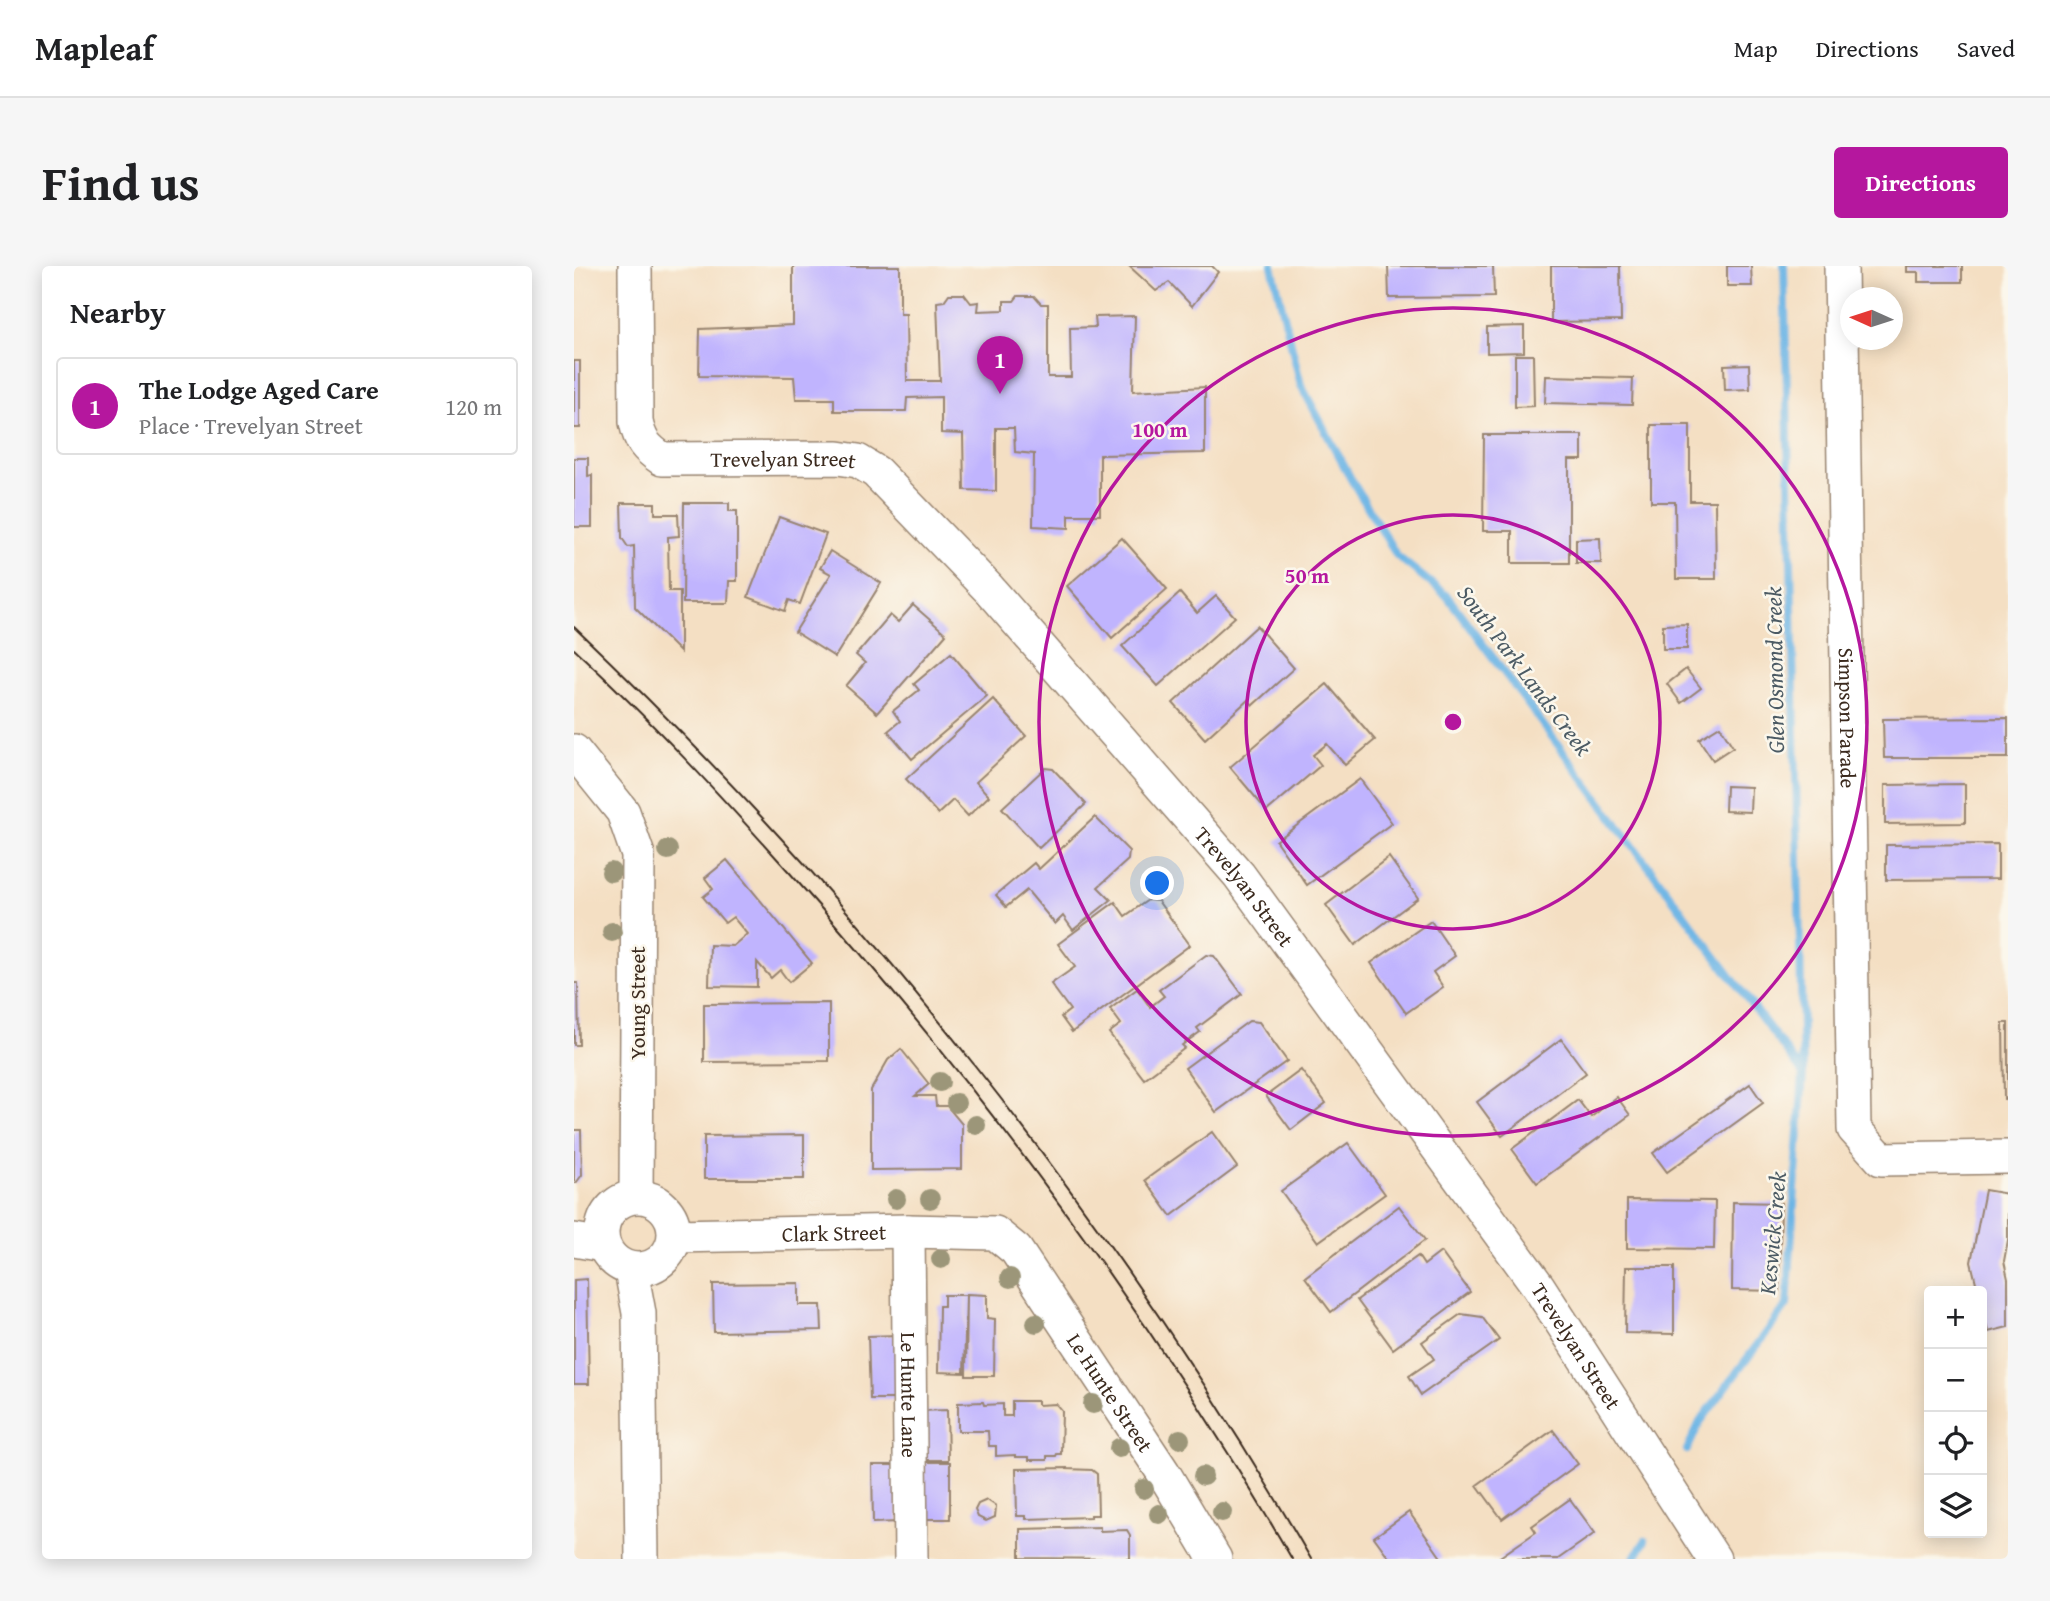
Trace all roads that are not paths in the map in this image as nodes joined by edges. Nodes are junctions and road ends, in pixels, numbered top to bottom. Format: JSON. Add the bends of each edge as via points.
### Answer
{"nodes":[{"id":1,"x":635,"y":266,"type":"edge"},
{"id":2,"x":1841,"y":266,"type":"edge"},
{"id":3,"x":574,"y":751,"type":"edge"},
{"id":4,"x":2008,"y":1157,"type":"edge"},
{"id":5,"x":642,"y":1197,"type":"junction"},
{"id":6,"x":908,"y":1231,"type":"junction"},
{"id":7,"x":589,"y":1233,"type":"edge"},
{"id":8,"x":995,"y":1233,"type":"joint"},
{"id":9,"x":675,"y":1236,"type":"junction"},
{"id":10,"x":640,"y":1269,"type":"junction"},
{"id":11,"x":642,"y":1559,"type":"edge"},
{"id":12,"x":911,"y":1559,"type":"edge"},
{"id":13,"x":1215,"y":1559,"type":"edge"},
{"id":14,"x":1714,"y":1559,"type":"edge"}],
"edges":[{"from":1,"to":14,"type":"street","name":"Trevelyan Street","via":[[636,422],[647,448],[662,459],[858,461],[876,472],[989,589],[1239,874],[1538,1286]]},
{"from":2,"to":4,"type":"street","name":"Simpson Parade","via":[[1854,1129],[1881,1159]]},
{"from":3,"to":5,"type":"street","name":"Young Street","via":[[623,812],[638,855],[636,1151]]},
{"from":5,"to":7,"type":"street","via":[[612,1207]]},
{"from":5,"to":9,"type":"street","via":[[664,1208],[672,1218]]},
{"from":6,"to":8,"type":"street","name":"Clark Street"},
{"from":6,"to":9,"type":"street","name":"Clark Street"},
{"from":6,"to":12,"type":"street","name":"Le Hunte Lane"},
{"from":7,"to":10,"type":"street","via":[[622,1266]]},
{"from":8,"to":13,"type":"street","name":"Le Hunte Street","via":[[1016,1250]]},
{"from":9,"to":10,"type":"street","via":[[661,1262]]},
{"from":10,"to":11,"type":"street"}]}
